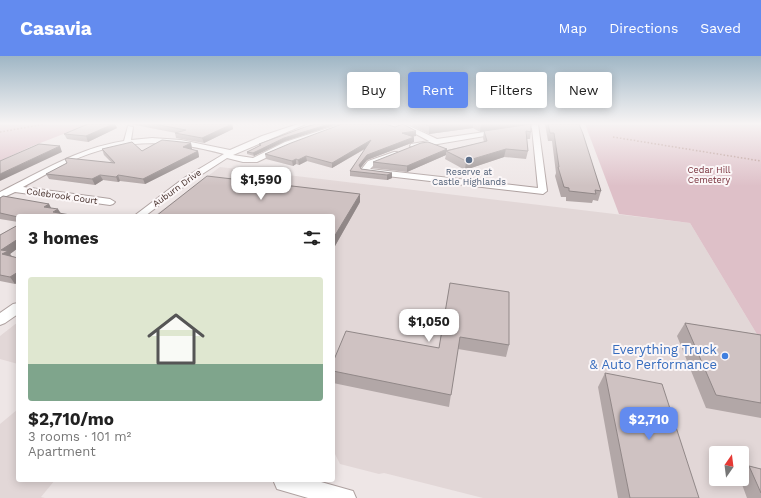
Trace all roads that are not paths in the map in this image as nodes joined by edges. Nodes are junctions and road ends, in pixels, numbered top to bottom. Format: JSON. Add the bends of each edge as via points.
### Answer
{"nodes":[{"id":1,"x":118,"y":145,"type":"edge"},
{"id":2,"x":191,"y":145,"type":"edge"},
{"id":3,"x":249,"y":145,"type":"edge"},
{"id":4,"x":287,"y":145,"type":"edge"},
{"id":5,"x":420,"y":145,"type":"edge"},
{"id":6,"x":537,"y":145,"type":"edge"},
{"id":7,"x":228,"y":154,"type":"junction"},
{"id":8,"x":14,"y":189,"type":"junction"},
{"id":9,"x":0,"y":196,"type":"edge"},
{"id":10,"x":110,"y":202,"type":"dead end"},
{"id":11,"x":142,"y":214,"type":"edge"},
{"id":12,"x":16,"y":308,"type":"edge"},
{"id":13,"x":0,"y":320,"type":"edge"},
{"id":14,"x":284,"y":482,"type":"dead end"},
{"id":15,"x":346,"y":498,"type":"edge"}],
"edges":[{"from":1,"to":8,"type":"street","via":[[74,157]]},
{"from":2,"to":7,"type":"street"},
{"from":3,"to":7,"type":"street","name":"Auburn Drive"},
{"from":4,"to":7,"type":"street","via":[[254,160],[243,160]]},
{"from":5,"to":6,"type":"street","via":[[372,163],[364,171],[543,191]]},
{"from":7,"to":11,"type":"street","name":"Auburn Drive"},
{"from":8,"to":9,"type":"street"},
{"from":8,"to":10,"type":"street","name":"Colebrook Court"},
{"from":12,"to":13,"type":"street"},
{"from":14,"to":15,"type":"street"}]}
